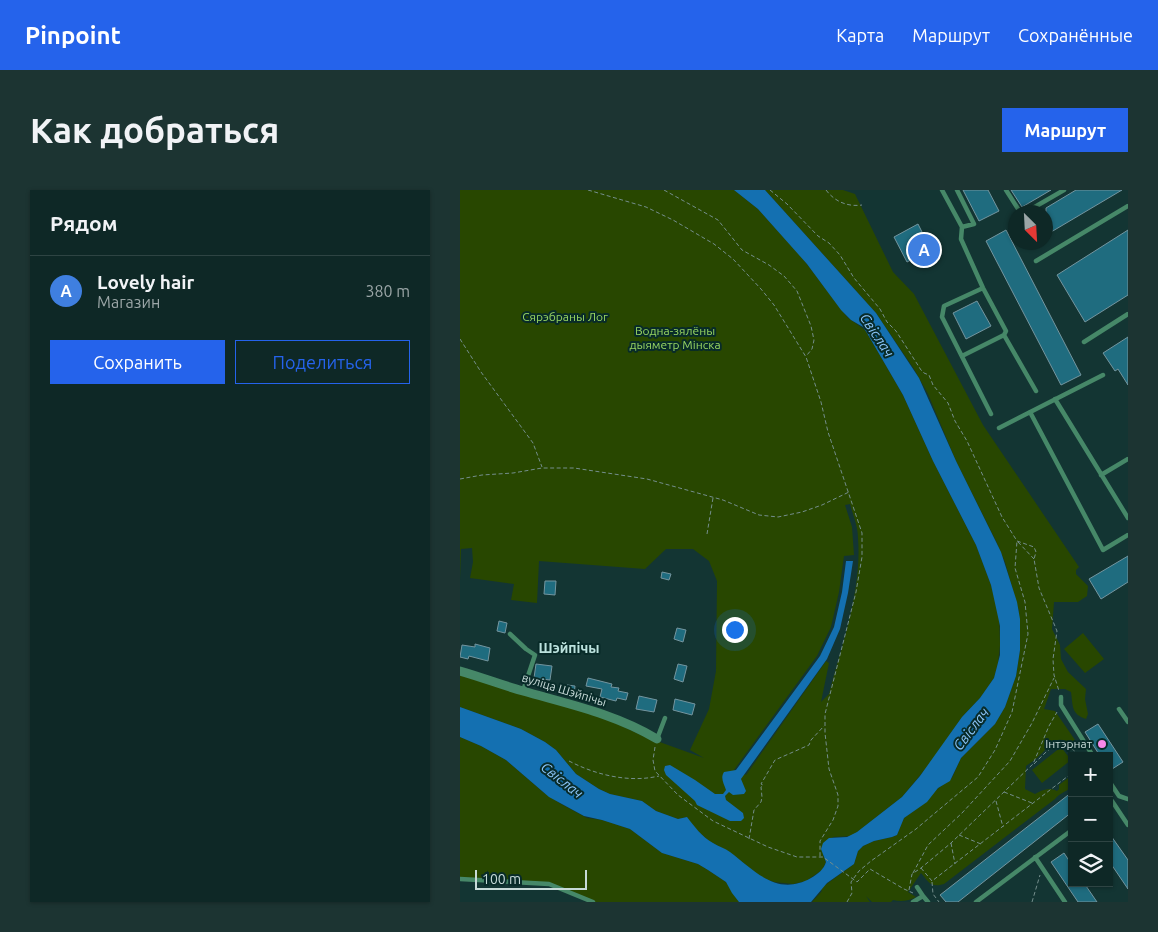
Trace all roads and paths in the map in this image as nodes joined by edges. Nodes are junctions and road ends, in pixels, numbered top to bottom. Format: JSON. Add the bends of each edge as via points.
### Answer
{"nodes":[{"id":1,"x":588,"y":190,"type":"edge"},
{"id":2,"x":664,"y":190,"type":"edge"},
{"id":3,"x":770,"y":190,"type":"edge"},
{"id":4,"x":826,"y":190,"type":"edge"},
{"id":5,"x":942,"y":190,"type":"edge"},
{"id":6,"x":956,"y":190,"type":"edge"},
{"id":7,"x":1006,"y":190,"type":"edge"},
{"id":8,"x":1064,"y":190,"type":"edge"},
{"id":9,"x":862,"y":205,"type":"dead end"},
{"id":10,"x":1016,"y":205,"type":"edge"},
{"id":11,"x":1038,"y":205,"type":"edge"},
{"id":12,"x":1128,"y":206,"type":"edge"},
{"id":13,"x":962,"y":227,"type":"junction"},
{"id":14,"x":1036,"y":261,"type":"dead end"},
{"id":15,"x":983,"y":288,"type":"junction"},
{"id":16,"x":1128,"y":314,"type":"edge"},
{"id":17,"x":1004,"y":335,"type":"junction"},
{"id":18,"x":460,"y":339,"type":"edge"},
{"id":19,"x":1084,"y":342,"type":"dead end"},
{"id":20,"x":962,"y":356,"type":"junction"},
{"id":21,"x":806,"y":357,"type":"junction"},
{"id":22,"x":1103,"y":375,"type":"dead end"},
{"id":23,"x":1036,"y":391,"type":"dead end"},
{"id":24,"x":1055,"y":399,"type":"junction"},
{"id":25,"x":1030,"y":412,"type":"junction"},
{"id":26,"x":991,"y":414,"type":"dead end"},
{"id":27,"x":999,"y":428,"type":"dead end"},
{"id":28,"x":1128,"y":459,"type":"edge"},
{"id":29,"x":542,"y":468,"type":"junction"},
{"id":30,"x":1101,"y":475,"type":"junction"},
{"id":31,"x":460,"y":479,"type":"edge"},
{"id":32,"x":849,"y":492,"type":"junction"},
{"id":33,"x":713,"y":497,"type":"junction"},
{"id":34,"x":1128,"y":518,"type":"edge"},
{"id":35,"x":707,"y":534,"type":"dead end"},
{"id":36,"x":1128,"y":535,"type":"edge"},
{"id":37,"x":1017,"y":542,"type":"junction"},
{"id":38,"x":1034,"y":559,"type":"junction"},
{"id":39,"x":510,"y":634,"type":"dead end"},
{"id":40,"x":460,"y":670,"type":"edge"},
{"id":41,"x":1055,"y":677,"type":"junction"},
{"id":42,"x":523,"y":691,"type":"junction"},
{"id":43,"x":1061,"y":697,"type":"joint"},
{"id":44,"x":1061,"y":705,"type":"junction"},
{"id":45,"x":1119,"y":709,"type":"dead end"},
{"id":46,"x":665,"y":718,"type":"dead end"},
{"id":47,"x":1128,"y":722,"type":"edge"},
{"id":48,"x":825,"y":726,"type":"junction"},
{"id":49,"x":657,"y":739,"type":"junction"},
{"id":50,"x":1075,"y":752,"type":"edge"},
{"id":51,"x":1090,"y":752,"type":"edge"},
{"id":52,"x":569,"y":761,"type":"dead end"},
{"id":53,"x":1033,"y":764,"type":"junction"},
{"id":54,"x":660,"y":776,"type":"junction"},
{"id":55,"x":1068,"y":776,"type":"edge"},
{"id":56,"x":1113,"y":788,"type":"edge"},
{"id":57,"x":1004,"y":792,"type":"junction"},
{"id":58,"x":1118,"y":796,"type":"junction"},
{"id":59,"x":1128,"y":799,"type":"edge"},
{"id":60,"x":996,"y":800,"type":"junction"},
{"id":61,"x":1113,"y":800,"type":"edge"},
{"id":62,"x":1033,"y":804,"type":"junction"},
{"id":63,"x":1113,"y":805,"type":"edge"},
{"id":64,"x":1128,"y":825,"type":"edge"},
{"id":65,"x":1003,"y":827,"type":"junction"},
{"id":66,"x":1068,"y":833,"type":"edge"},
{"id":67,"x":959,"y":835,"type":"junction"},
{"id":68,"x":749,"y":839,"type":"junction"},
{"id":69,"x":951,"y":843,"type":"junction"},
{"id":70,"x":982,"y":844,"type":"junction"},
{"id":71,"x":821,"y":857,"type":"junction"},
{"id":72,"x":1035,"y":857,"type":"junction"},
{"id":73,"x":955,"y":865,"type":"junction"},
{"id":74,"x":1042,"y":867,"type":"junction"},
{"id":75,"x":922,"y":868,"type":"junction"},
{"id":76,"x":912,"y":874,"type":"junction"},
{"id":77,"x":460,"y":879,"type":"edge"},
{"id":78,"x":852,"y":879,"type":"junction"},
{"id":79,"x":932,"y":881,"type":"junction"},
{"id":80,"x":917,"y":888,"type":"joint"},
{"id":81,"x":908,"y":891,"type":"junction"},
{"id":82,"x":923,"y":896,"type":"junction"},
{"id":83,"x":593,"y":902,"type":"edge"},
{"id":84,"x":847,"y":902,"type":"edge"},
{"id":85,"x":912,"y":902,"type":"edge"},
{"id":86,"x":928,"y":902,"type":"edge"},
{"id":87,"x":939,"y":902,"type":"edge"},
{"id":88,"x":976,"y":902,"type":"edge"},
{"id":89,"x":1032,"y":902,"type":"edge"},
{"id":90,"x":1065,"y":902,"type":"edge"}],
"edges":[{"from":1,"to":21,"type":"path","via":[[646,207],[714,244],[761,289]]},
{"from":2,"to":21,"type":"path","via":[[718,220],[742,250],[784,276],[797,291],[814,340]]},
{"from":3,"to":37,"type":"path","via":[[840,255],[921,370],[929,375],[948,403]]},
{"from":4,"to":9,"type":"path","via":[[836,200],[851,206]]},
{"from":5,"to":13,"type":"lane"},
{"from":6,"to":13,"type":"lane","via":[[974,224]]},
{"from":7,"to":10,"type":"lane"},
{"from":8,"to":11,"type":"lane"},
{"from":12,"to":14,"type":"lane"},
{"from":13,"to":15,"type":"lane","via":[[961,239]]},
{"from":15,"to":17,"type":"lane","via":[[1006,331]]},
{"from":15,"to":20,"type":"lane","via":[[944,306],[942,317]]},
{"from":16,"to":19,"type":"lane"},
{"from":17,"to":20,"type":"lane"},
{"from":17,"to":23,"type":"lane"},
{"from":18,"to":29,"type":"path","via":[[533,443]]},
{"from":20,"to":26,"type":"lane"},
{"from":21,"to":32,"type":"path"},
{"from":22,"to":24,"type":"lane"},
{"from":24,"to":25,"type":"lane"},
{"from":24,"to":30,"type":"lane"},
{"from":25,"to":27,"type":"lane"},
{"from":25,"to":36,"type":"lane","via":[[1103,550]]},
{"from":28,"to":30,"type":"lane"},
{"from":29,"to":31,"type":"path"},
{"from":29,"to":33,"type":"path","via":[[574,468],[638,477]]},
{"from":30,"to":34,"type":"lane"},
{"from":32,"to":33,"type":"path","via":[[802,512],[778,516],[758,515]]},
{"from":32,"to":48,"type":"path","via":[[862,533],[862,557],[825,714]]},
{"from":33,"to":35,"type":"path"},
{"from":37,"to":38,"type":"path"},
{"from":37,"to":38,"type":"path","via":[[1034,546]]},
{"from":37,"to":78,"type":"path","via":[[1015,568],[1025,602],[1028,634],[1012,712],[995,750],[978,777]]},
{"from":38,"to":41,"type":"path","via":[[1039,588],[1057,631],[1053,659]]},
{"from":39,"to":42,"type":"lane","via":[[535,655]]},
{"from":40,"to":42,"type":"street","name":"вуліца Шэйпічы"},
{"from":41,"to":43,"type":"path"},
{"from":41,"to":76,"type":"path","via":[[1010,761],[928,845]]},
{"from":42,"to":49,"type":"street","name":"вуліца Шэйпічы","via":[[588,709]]},
{"from":43,"to":44,"type":"lane"},
{"from":44,"to":51,"type":"lane"},
{"from":44,"to":53,"type":"path"},
{"from":45,"to":47,"type":"lane"},
{"from":46,"to":49,"type":"lane"},
{"from":48,"to":68,"type":"path","via":[[809,745],[776,760],[761,784],[761,802],[754,810]]},
{"from":48,"to":71,"type":"path","via":[[829,769],[838,795],[838,806],[820,841]]},
{"from":49,"to":54,"type":"path","via":[[653,760]]},
{"from":50,"to":53,"type":"path","via":[[1068,746],[1057,744]]},
{"from":52,"to":54,"type":"path","via":[[608,776],[646,779]]},
{"from":53,"to":57,"type":"path"},
{"from":54,"to":68,"type":"path","via":[[678,795],[706,815]]},
{"from":55,"to":62,"type":"path"},
{"from":56,"to":58,"type":"lane"},
{"from":57,"to":60,"type":"path"},
{"from":57,"to":62,"type":"path"},
{"from":58,"to":59,"type":"lane"},
{"from":58,"to":61,"type":"lane"},
{"from":60,"to":65,"type":"path"},
{"from":60,"to":67,"type":"path"},
{"from":62,"to":65,"type":"path"},
{"from":63,"to":64,"type":"lane"},
{"from":65,"to":70,"type":"path"},
{"from":66,"to":72,"type":"lane"},
{"from":67,"to":69,"type":"path"},
{"from":67,"to":70,"type":"path"},
{"from":68,"to":71,"type":"path","via":[[797,857]]},
{"from":69,"to":73,"type":"path"},
{"from":69,"to":75,"type":"path"},
{"from":70,"to":73,"type":"path"},
{"from":71,"to":78,"type":"path"},
{"from":72,"to":74,"type":"lane"},
{"from":72,"to":88,"type":"lane"},
{"from":73,"to":79,"type":"path"},
{"from":74,"to":89,"type":"path"},
{"from":74,"to":90,"type":"lane"},
{"from":75,"to":76,"type":"path"},
{"from":75,"to":79,"type":"path"},
{"from":76,"to":81,"type":"path"},
{"from":77,"to":83,"type":"lane","via":[[549,884]]},
{"from":78,"to":81,"type":"path","via":[[856,882],[870,868]]},
{"from":78,"to":84,"type":"path","via":[[852,893]]},
{"from":79,"to":87,"type":"path","via":[[933,894]]},
{"from":80,"to":81,"type":"path","via":[[912,893]]},
{"from":80,"to":82,"type":"lane"},
{"from":82,"to":85,"type":"lane"},
{"from":82,"to":86,"type":"lane"}]}
